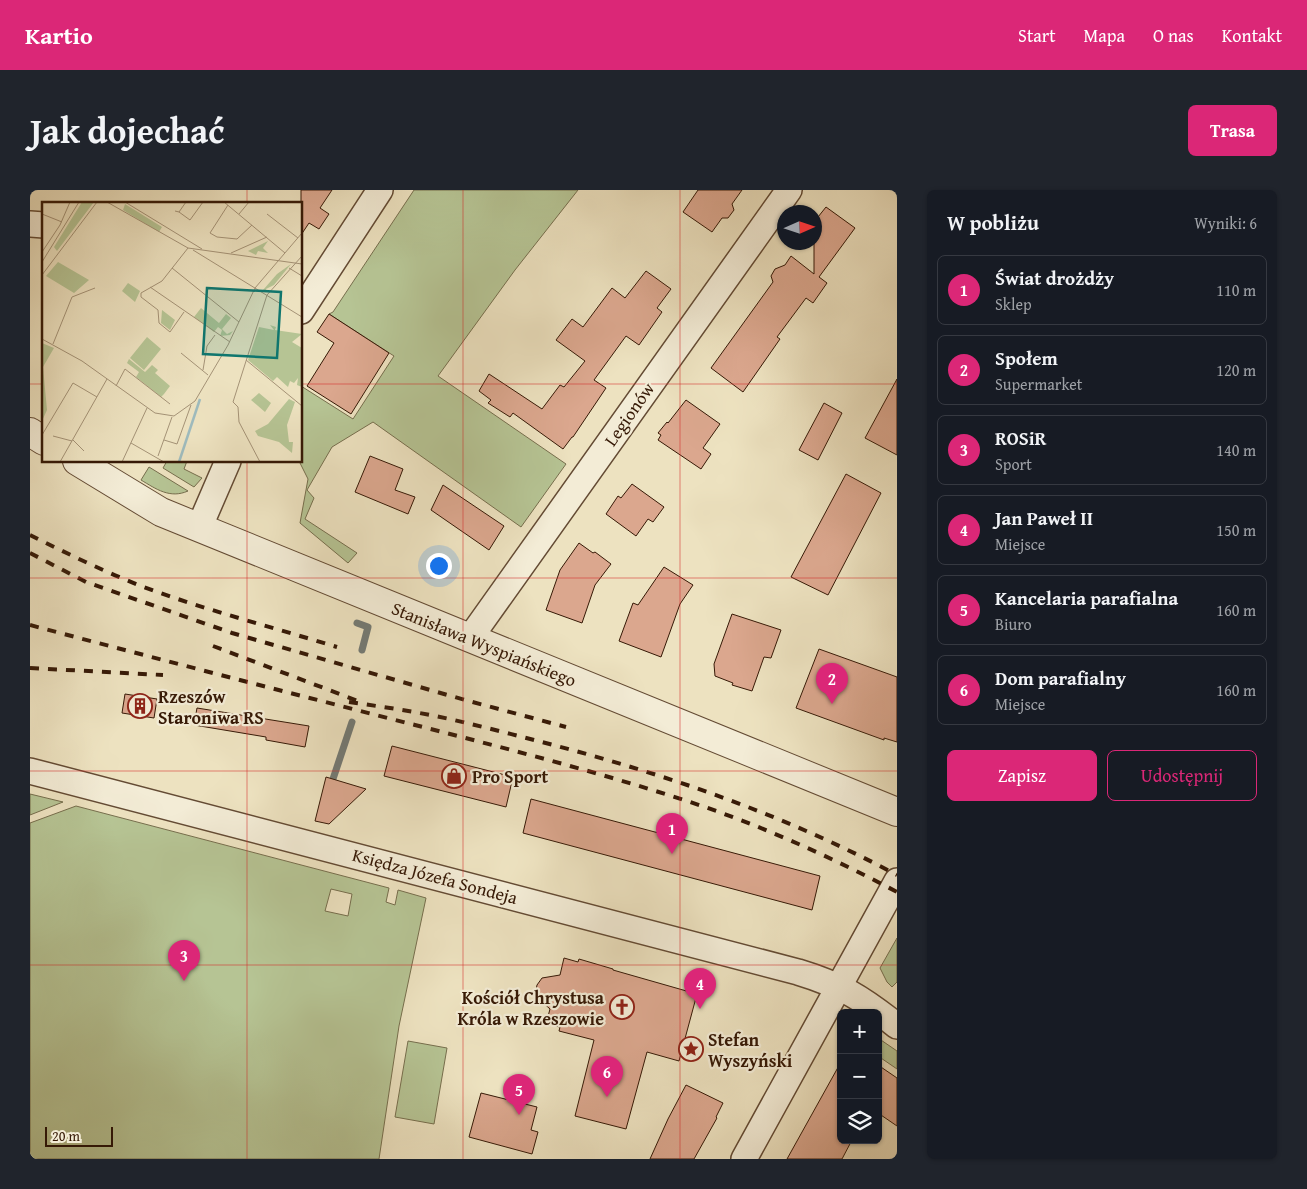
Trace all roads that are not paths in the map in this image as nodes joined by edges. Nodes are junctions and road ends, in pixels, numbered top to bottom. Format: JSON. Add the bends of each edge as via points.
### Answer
{"nodes":[{"id":1,"x":380,"y":190,"type":"edge"},
{"id":2,"x":788,"y":190,"type":"edge"},
{"id":3,"x":302,"y":309,"type":"edge"},
{"id":4,"x":30,"y":432,"type":"edge"},
{"id":5,"x":42,"y":440,"type":"edge"},
{"id":6,"x":79,"y":462,"type":"edge"},
{"id":7,"x":228,"y":462,"type":"edge"},
{"id":8,"x":199,"y":528,"type":"junction"},
{"id":9,"x":470,"y":638,"type":"junction"},
{"id":10,"x":30,"y":771,"type":"edge"},
{"id":11,"x":897,"y":812,"type":"edge"},
{"id":12,"x":897,"y":880,"type":"edge"},
{"id":13,"x":839,"y":986,"type":"junction"},
{"id":14,"x":897,"y":1026,"type":"edge"},
{"id":15,"x":744,"y":1159,"type":"edge"}],
"edges":[{"from":1,"to":3,"type":"street"},
{"from":2,"to":9,"type":"street","name":"Legionów"},
{"from":4,"to":5,"type":"street"},
{"from":6,"to":8,"type":"street","name":"Stanisława Wyspiańskiego","via":[[161,512]]},
{"from":7,"to":8,"type":"street"},
{"from":8,"to":9,"type":"street","name":"Stanisława Wyspiańskiego"},
{"from":9,"to":11,"type":"street","name":"Stanisława Wyspiańskiego"},
{"from":10,"to":13,"type":"street","name":"Księdza Józefa Sondeja","via":[[798,972]]},
{"from":12,"to":13,"type":"street"},
{"from":13,"to":14,"type":"street","name":"Księdza Józefa Sondeja"},
{"from":13,"to":15,"type":"street"}]}
